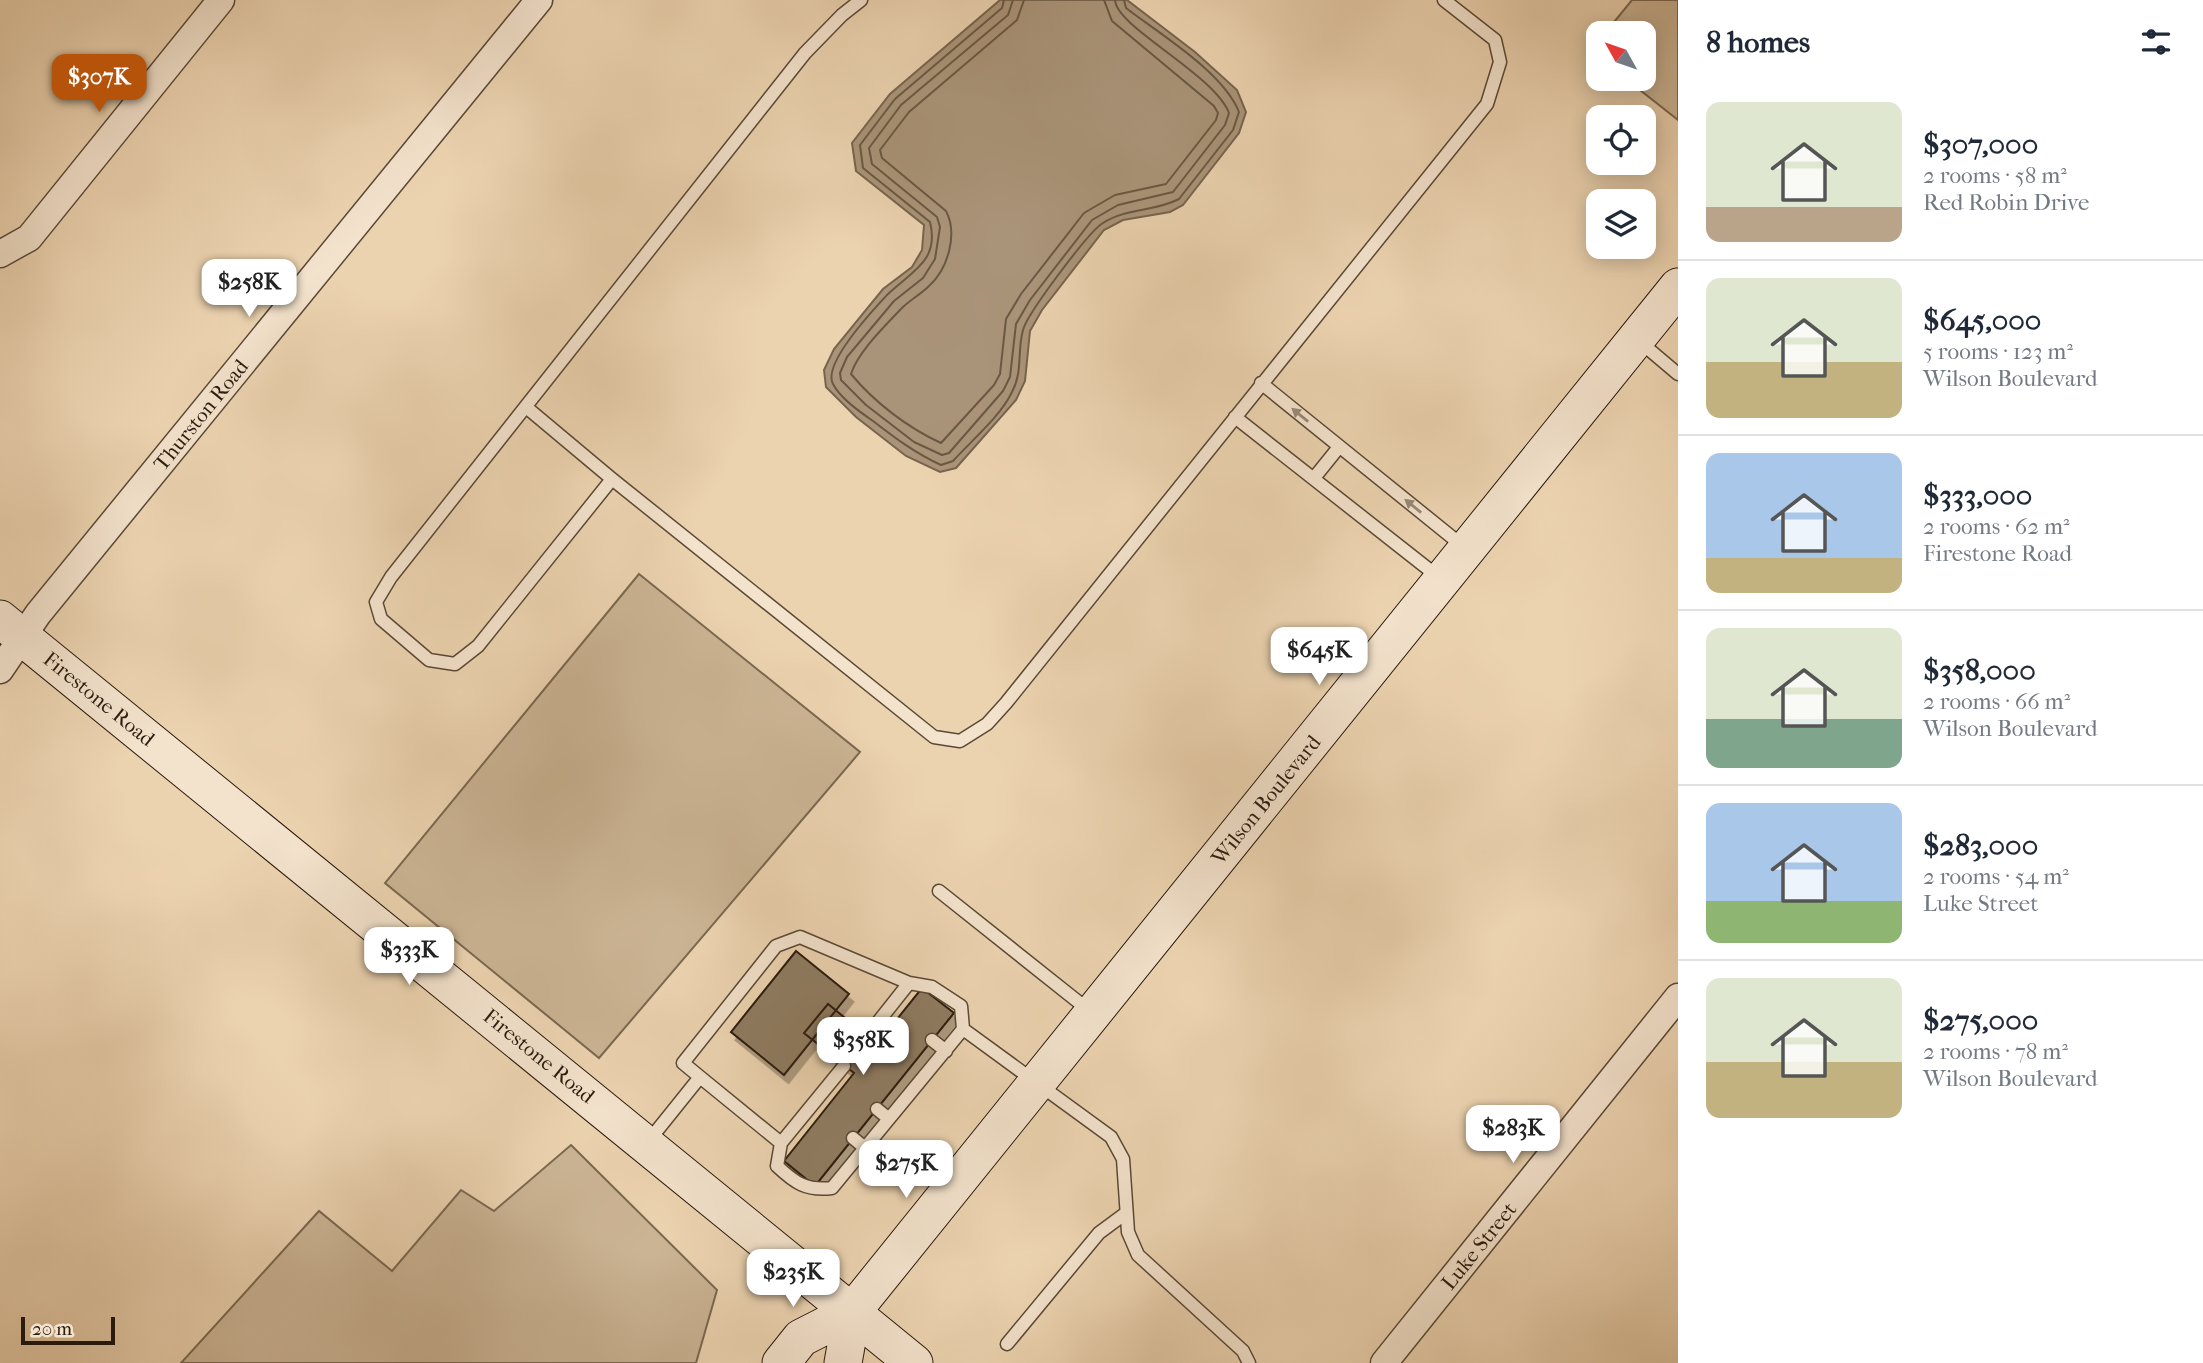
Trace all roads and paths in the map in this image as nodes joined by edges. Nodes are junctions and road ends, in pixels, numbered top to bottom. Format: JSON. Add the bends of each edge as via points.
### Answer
{"nodes":[{"id":1,"x":221,"y":0,"type":"edge"},
{"id":2,"x":539,"y":0,"type":"edge"},
{"id":3,"x":861,"y":0,"type":"edge"},
{"id":4,"x":1444,"y":0,"type":"edge"},
{"id":5,"x":0,"y":254,"type":"edge"},
{"id":6,"x":1678,"y":288,"type":"edge"},
{"id":7,"x":1636,"y":339,"type":"junction"},
{"id":8,"x":1678,"y":374,"type":"edge"},
{"id":9,"x":1261,"y":383,"type":"junction"},
{"id":10,"x":526,"y":407,"type":"junction"},
{"id":11,"x":1235,"y":417,"type":"junction"},
{"id":12,"x":1339,"y":447,"type":"junction"},
{"id":13,"x":1314,"y":478,"type":"junction"},
{"id":14,"x":612,"y":480,"type":"junction"},
{"id":15,"x":1466,"y":549,"type":"junction"},
{"id":16,"x":1442,"y":580,"type":"junction"},
{"id":17,"x":12,"y":629,"type":"edge"},
{"id":18,"x":0,"y":670,"type":"edge"},
{"id":19,"x":939,"y":891,"type":"dead end"},
{"id":20,"x":909,"y":983,"type":"junction"},
{"id":21,"x":1678,"y":998,"type":"edge"},
{"id":22,"x":1094,"y":1014,"type":"junction"},
{"id":23,"x":963,"y":1029,"type":"junction"},
{"id":24,"x":867,"y":1036,"type":"dead end"},
{"id":25,"x":932,"y":1040,"type":"dead end"},
{"id":26,"x":946,"y":1051,"type":"junction"},
{"id":27,"x":844,"y":1066,"type":"dead end"},
{"id":28,"x":700,"y":1077,"type":"junction"},
{"id":29,"x":1038,"y":1083,"type":"junction"},
{"id":30,"x":877,"y":1109,"type":"dead end"},
{"id":31,"x":889,"y":1119,"type":"junction"},
{"id":32,"x":785,"y":1138,"type":"junction"},
{"id":33,"x":853,"y":1138,"type":"dead end"},
{"id":34,"x":799,"y":1142,"type":"dead end"},
{"id":35,"x":647,"y":1143,"type":"junction"},
{"id":36,"x":865,"y":1148,"type":"junction"},
{"id":37,"x":830,"y":1168,"type":"dead end"},
{"id":38,"x":842,"y":1177,"type":"junction"},
{"id":39,"x":1126,"y":1213,"type":"junction"},
{"id":40,"x":852,"y":1312,"type":"junction"},
{"id":41,"x":1007,"y":1344,"type":"dead end"},
{"id":42,"x":781,"y":1363,"type":"edge"},
{"id":43,"x":843,"y":1363,"type":"edge"},
{"id":44,"x":914,"y":1363,"type":"edge"},
{"id":45,"x":1248,"y":1363,"type":"edge"},
{"id":46,"x":1384,"y":1363,"type":"edge"}],
"edges":[{"from":1,"to":5,"type":"street","via":[[30,238]]},
{"from":2,"to":17,"type":"street","name":"Thurston Road","via":[[38,614]]},
{"from":3,"to":10,"type":"lane","via":[[806,53]]},
{"from":4,"to":9,"type":"lane","via":[[1495,40],[1500,62],[1487,104]]},
{"from":6,"to":7,"type":"main road","name":"Wilson Boulevard"},
{"from":7,"to":8,"type":"lane"},
{"from":7,"to":15,"type":"main road","name":"Wilson Boulevard"},
{"from":9,"to":11,"type":"lane"},
{"from":12,"to":9,"type":"lane","one_way":true},
{"from":10,"to":14,"type":"lane"},
{"from":10,"to":14,"type":"lane","via":[[391,577],[376,602],[381,619],[390,627],[429,660],[455,664],[478,646]]},
{"from":11,"to":13,"type":"lane"},
{"from":11,"to":14,"type":"lane","via":[[1006,703],[987,724],[960,741],[934,737]]},
{"from":12,"to":13,"type":"lane"},
{"from":15,"to":12,"type":"lane","one_way":true},
{"from":13,"to":16,"type":"lane"},
{"from":15,"to":16,"type":"main road","name":"Wilson Boulevard"},
{"from":16,"to":22,"type":"main road","name":"Wilson Boulevard"},
{"from":17,"to":18,"type":"street","name":"Thurston Road"},
{"from":17,"to":35,"type":"main road","name":"Firestone Road"},
{"from":19,"to":22,"type":"lane"},
{"from":20,"to":23,"type":"lane","via":[[932,987],[961,1006]]},
{"from":20,"to":24,"type":"lane","via":[[895,1012]]},
{"from":20,"to":28,"type":"lane","via":[[800,937],[776,946],[683,1063]]},
{"from":21,"to":46,"type":"street","name":"Luke Street"},
{"from":22,"to":29,"type":"main road","name":"Wilson Boulevard"},
{"from":23,"to":26,"type":"lane"},
{"from":23,"to":29,"type":"lane"},
{"from":25,"to":26,"type":"lane"},
{"from":26,"to":31,"type":"lane"},
{"from":27,"to":32,"type":"lane","via":[[840,1080],[817,1109]]},
{"from":28,"to":32,"type":"lane"},
{"from":28,"to":35,"type":"lane"},
{"from":29,"to":39,"type":"lane","via":[[1111,1137],[1123,1159]]},
{"from":29,"to":40,"type":"main road","name":"Wilson Boulevard"},
{"from":30,"to":31,"type":"lane"},
{"from":31,"to":36,"type":"lane"},
{"from":32,"to":34,"type":"lane"},
{"from":32,"to":38,"type":"lane","via":[[777,1166],[797,1184],[814,1191],[832,1188]]},
{"from":33,"to":36,"type":"lane"},
{"from":35,"to":40,"type":"main road","name":"Firestone Road"},
{"from":36,"to":38,"type":"lane"},
{"from":37,"to":38,"type":"lane"},
{"from":39,"to":41,"type":"lane","via":[[1099,1233]]},
{"from":39,"to":45,"type":"lane","via":[[1138,1255],[1243,1351]]},
{"from":40,"to":42,"type":"main road","name":"Wilson Boulevard","via":[[801,1338]]},
{"from":40,"to":43,"type":"main road","name":"Wilson Boulevard"},
{"from":40,"to":44,"type":"main road","name":"Firestone Road"}]}
